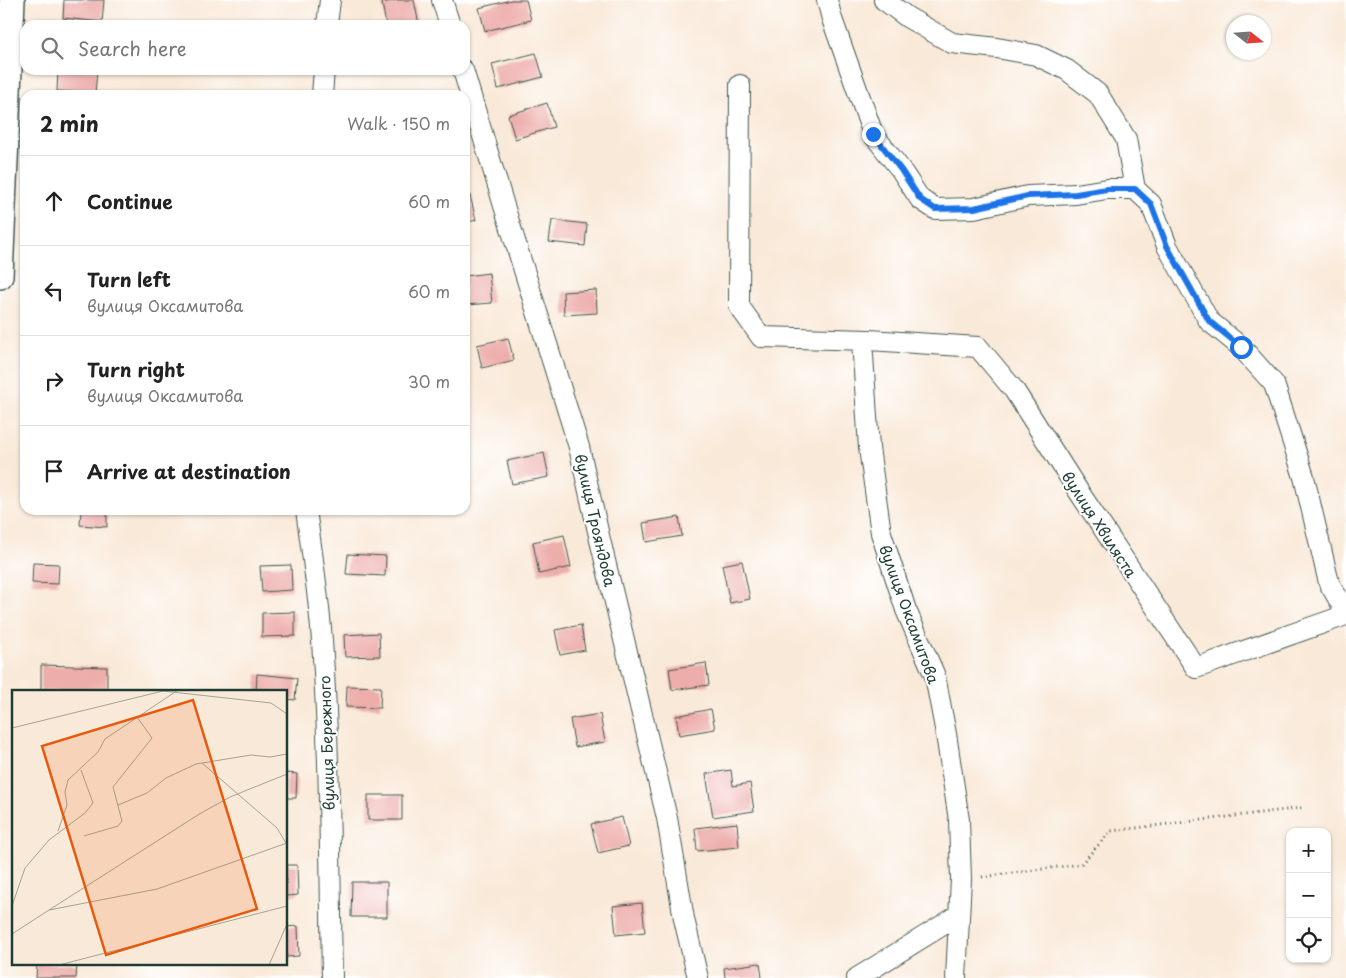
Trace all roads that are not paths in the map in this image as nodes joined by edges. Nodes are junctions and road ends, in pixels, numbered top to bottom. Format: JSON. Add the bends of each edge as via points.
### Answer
{"nodes":[{"id":1,"x":12,"y":0,"type":"edge"},
{"id":2,"x":330,"y":0,"type":"edge"},
{"id":3,"x":442,"y":0,"type":"edge"},
{"id":4,"x":828,"y":0,"type":"edge"},
{"id":5,"x":884,"y":0,"type":"edge"},
{"id":6,"x":328,"y":20,"type":"edge"},
{"id":7,"x":448,"y":20,"type":"edge"},
{"id":8,"x":324,"y":75,"type":"edge"},
{"id":9,"x":465,"y":75,"type":"edge"},
{"id":10,"x":740,"y":85,"type":"dead end"},
{"id":11,"x":322,"y":90,"type":"edge"},
{"id":12,"x":469,"y":90,"type":"edge"},
{"id":13,"x":470,"y":93,"type":"edge"},
{"id":14,"x":1135,"y":189,"type":"junction"},
{"id":15,"x":0,"y":276,"type":"edge"},
{"id":16,"x":862,"y":340,"type":"junction"},
{"id":17,"x":307,"y":515,"type":"edge"},
{"id":18,"x":1346,"y":614,"type":"edge"},
{"id":19,"x":959,"y":915,"type":"junction"},
{"id":20,"x":332,"y":978,"type":"edge"},
{"id":21,"x":698,"y":978,"type":"edge"},
{"id":22,"x":857,"y":978,"type":"edge"},
{"id":23,"x":956,"y":978,"type":"edge"}],
"edges":[{"from":1,"to":15,"type":"street"},
{"from":2,"to":6,"type":"street"},
{"from":3,"to":7,"type":"street"},
{"from":4,"to":14,"type":"street","via":[[873,134],[920,199],[935,209],[974,208],[1028,196]]},
{"from":5,"to":14,"type":"street","via":[[952,44],[1036,55],[1067,70],[1098,94],[1126,139]]},
{"from":8,"to":11,"type":"street"},
{"from":9,"to":12,"type":"street","name":"вулиця Трояндова"},
{"from":10,"to":16,"type":"street","via":[[739,306],[761,337]]},
{"from":13,"to":21,"type":"street","name":"вулиця Трояндова","via":[[579,447],[667,818],[684,919]]},
{"from":14,"to":18,"type":"street","via":[[1151,204],[1167,246],[1209,321],[1241,347],[1274,384],[1304,477],[1329,584]]},
{"from":16,"to":18,"type":"street","name":"вулиця Хвиляста","via":[[978,347],[1014,390],[1196,668]]},
{"from":16,"to":19,"type":"street","name":"вулиця Оксамитова","via":[[869,448],[881,533],[906,610],[935,676],[946,734],[959,820]]},
{"from":17,"to":20,"type":"street","name":"вулиця Бережного","via":[[322,641],[329,782]]},
{"from":19,"to":22,"type":"street"},
{"from":19,"to":23,"type":"street","name":"вулиця Оксамитова"}]}
